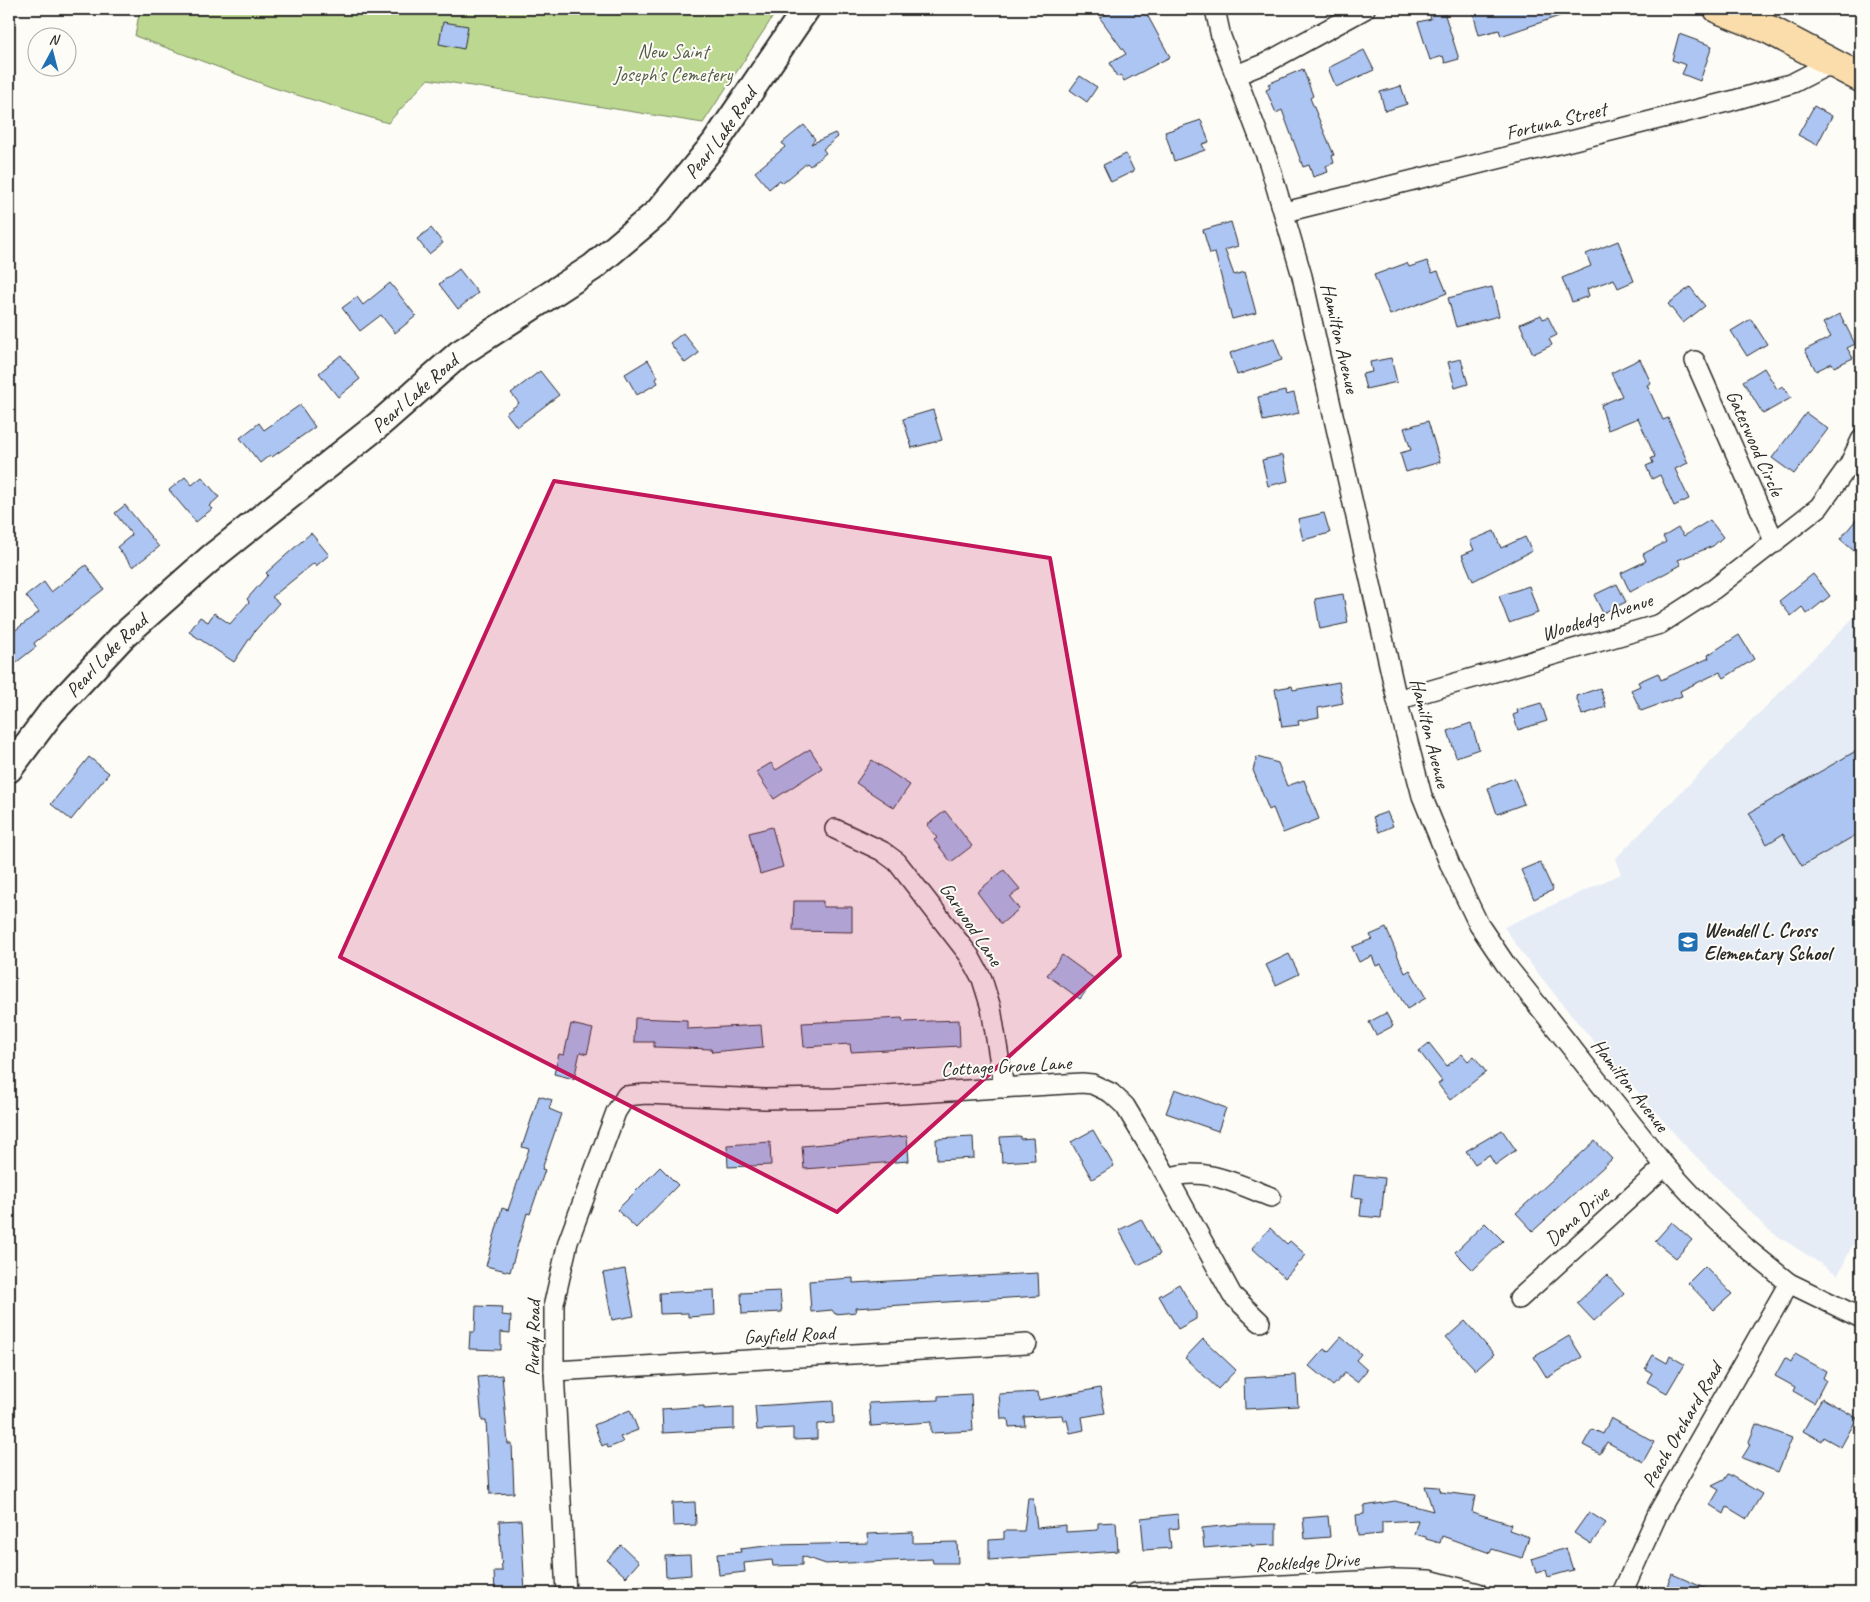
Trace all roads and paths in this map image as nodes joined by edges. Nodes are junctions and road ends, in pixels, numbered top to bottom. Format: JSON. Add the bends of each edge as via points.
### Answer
{"nodes":[{"id":1,"x":806,"y":9,"type":"edge"},
{"id":2,"x":1215,"y":9,"type":"edge"},
{"id":3,"x":1365,"y":9,"type":"edge"},
{"id":4,"x":1718,"y":9,"type":"edge"},
{"id":5,"x":1834,"y":62,"type":"junction"},
{"id":6,"x":1236,"y":75,"type":"junction"},
{"id":7,"x":1861,"y":78,"type":"edge"},
{"id":8,"x":1285,"y":212,"type":"junction"},
{"id":9,"x":1696,"y":361,"type":"dead end"},
{"id":10,"x":1861,"y":440,"type":"edge"},
{"id":11,"x":1775,"y":543,"type":"junction"},
{"id":12,"x":1398,"y":700,"type":"junction"},
{"id":13,"x":9,"y":769,"type":"edge"},
{"id":14,"x":835,"y":830,"type":"dead end"},
{"id":15,"x":1004,"y":1088,"type":"junction"},
{"id":16,"x":626,"y":1096,"type":"joint"},
{"id":17,"x":1665,"y":1166,"type":"junction"},
{"id":18,"x":1168,"y":1178,"type":"junction"},
{"id":19,"x":1271,"y":1197,"type":"dead end"},
{"id":20,"x":1790,"y":1283,"type":"junction"},
{"id":21,"x":1519,"y":1299,"type":"dead end"},
{"id":22,"x":1861,"y":1318,"type":"edge"},
{"id":23,"x":1260,"y":1322,"type":"dead end"},
{"id":24,"x":1028,"y":1344,"type":"dead end"},
{"id":25,"x":554,"y":1371,"type":"junction"},
{"id":26,"x":566,"y":1593,"type":"edge"},
{"id":27,"x":1136,"y":1593,"type":"edge"},
{"id":28,"x":1478,"y":1593,"type":"edge"},
{"id":29,"x":1622,"y":1593,"type":"edge"}],
"edges":[{"from":1,"to":13,"type":"main road","name":"Pearl Lake Road","via":[[715,143],[658,212],[593,267],[459,354],[377,426],[211,558],[122,637],[51,713]]},
{"from":2,"to":6,"type":"street","name":"Hamilton Avenue","via":[[1221,37]]},
{"from":3,"to":6,"type":"street","via":[[1266,64]]},
{"from":4,"to":5,"type":"main road","via":[[1770,30]]},
{"from":5,"to":7,"type":"main road"},
{"from":5,"to":8,"type":"street","name":"Fortuna Street","via":[[1792,84],[1731,101]]},
{"from":6,"to":8,"type":"street","name":"Hamilton Avenue"},
{"from":8,"to":12,"type":"street","name":"Hamilton Avenue"},
{"from":9,"to":11,"type":"street","name":"Gateswood Circle"},
{"from":10,"to":11,"type":"street","name":"Woodedge Avenue","via":[[1849,465],[1819,507]]},
{"from":11,"to":12,"type":"street","name":"Woodedge Avenue","via":[[1660,624]]},
{"from":12,"to":17,"type":"street","name":"Hamilton Avenue","via":[[1422,796],[1451,868],[1479,925],[1506,965]]},
{"from":14,"to":15,"type":"street","name":"Garwood Lane","via":[[882,851],[898,862],[969,955],[982,979],[991,1008]]},
{"from":15,"to":16,"type":"street","name":"Cottage Grove Lane","via":[[836,1098]]},
{"from":15,"to":18,"type":"street","name":"Cottage Grove Lane","via":[[1092,1084],[1111,1093],[1125,1106]]},
{"from":16,"to":25,"type":"street","name":"Purdy Road","via":[[616,1112],[563,1262],[554,1303]]},
{"from":17,"to":20,"type":"street","name":"Hamilton Avenue","via":[[1703,1208]]},
{"from":17,"to":21,"type":"street","name":"Dana Drive"},
{"from":18,"to":19,"type":"street","via":[[1184,1173],[1205,1174]]},
{"from":18,"to":23,"type":"street","name":"Cottage Grove Lane","via":[[1232,1295]]},
{"from":20,"to":22,"type":"street","name":"Hamilton Avenue"},
{"from":20,"to":29,"type":"street","name":"Peach Orchard Road","via":[[1659,1510]]},
{"from":24,"to":25,"type":"street","name":"Gayfield Road"},
{"from":25,"to":26,"type":"street","name":"Purdy Road"},
{"from":27,"to":28,"type":"street","name":"Rockledge Drive","via":[[1416,1580],[1442,1582]]}]}
